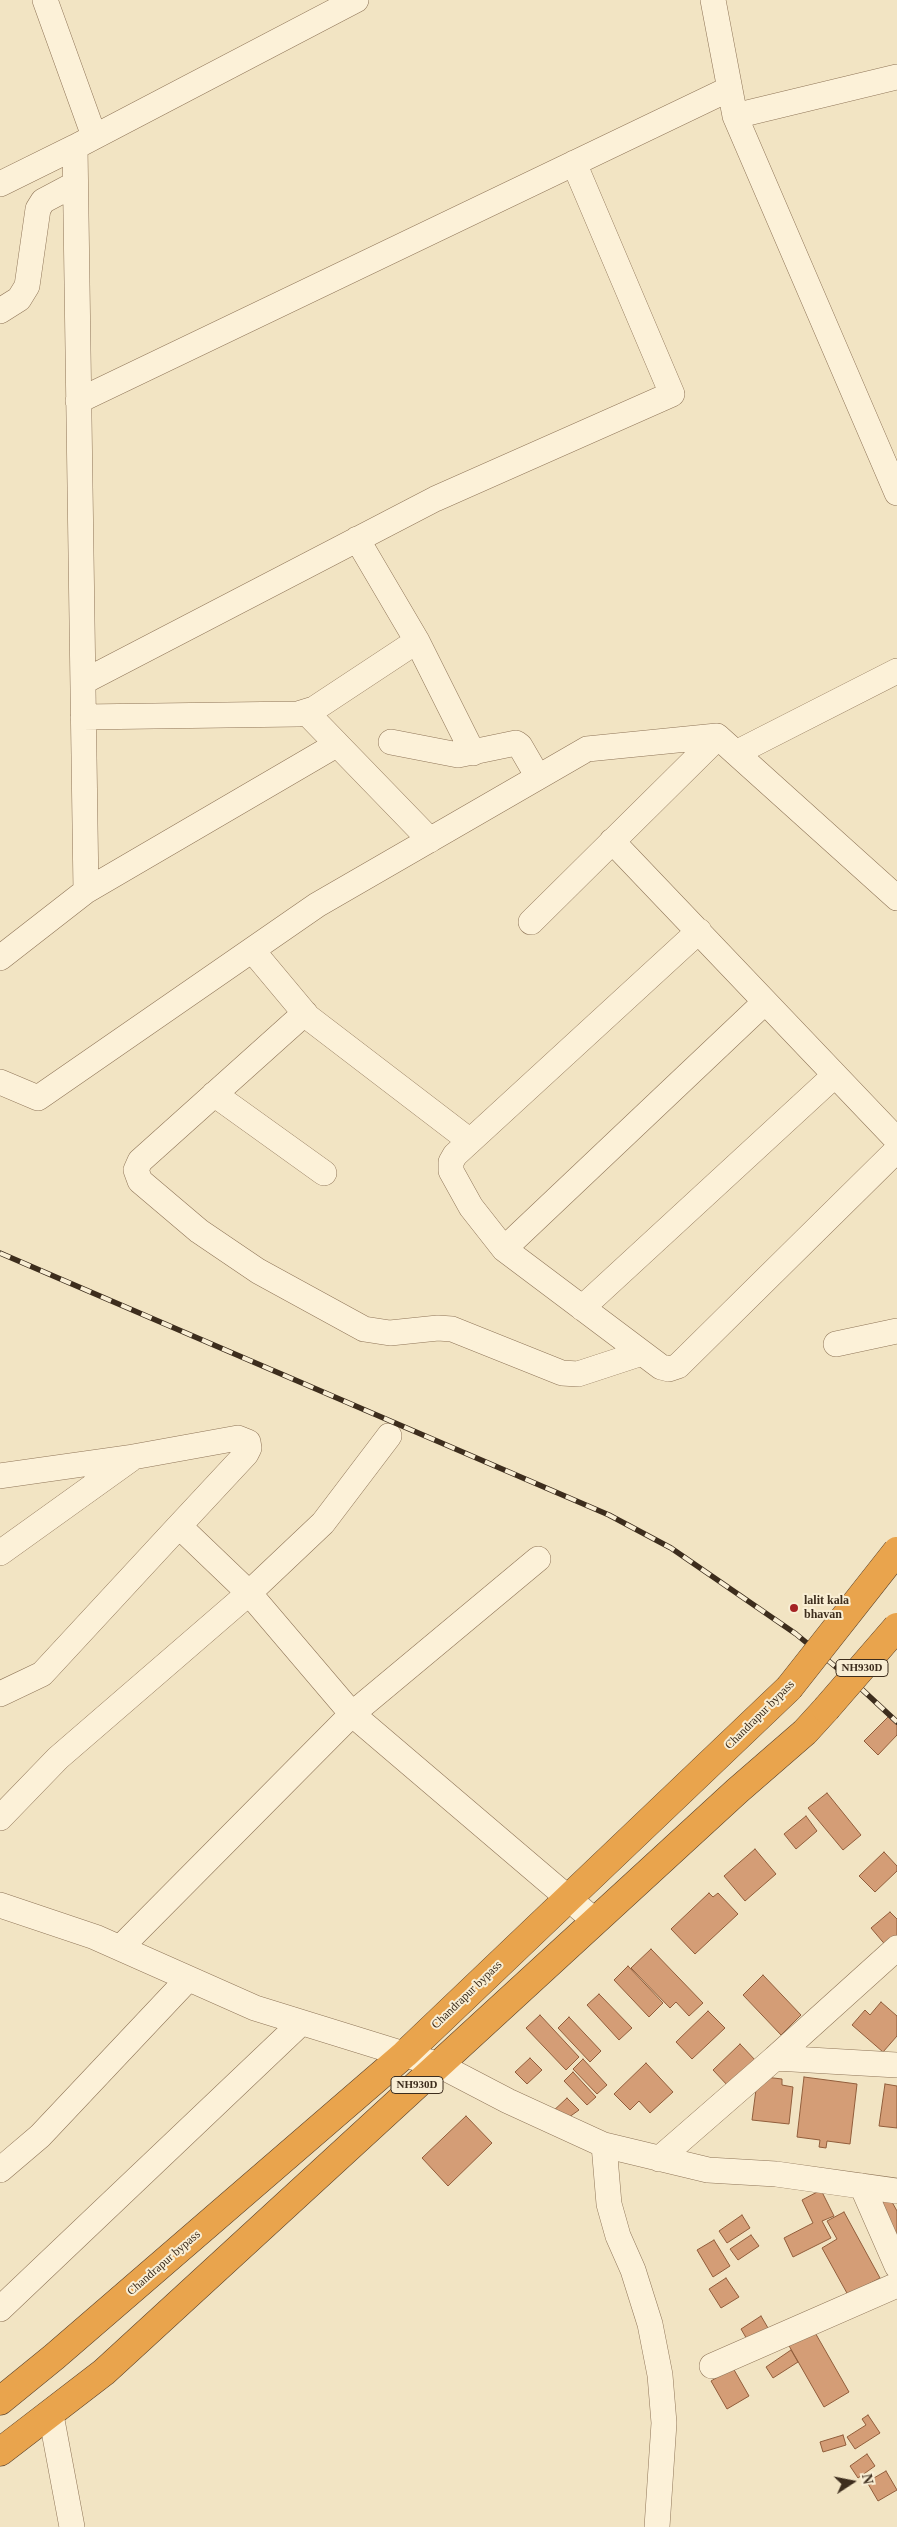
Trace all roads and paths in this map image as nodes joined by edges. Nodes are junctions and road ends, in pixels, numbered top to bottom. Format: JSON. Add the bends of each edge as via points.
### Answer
{"nodes":[{"id":1,"x":45,"y":0,"type":"edge"},
{"id":2,"x":356,"y":0,"type":"edge"},
{"id":3,"x":713,"y":0,"type":"edge"},
{"id":4,"x":897,"y":76,"type":"edge"},
{"id":5,"x":729,"y":89,"type":"junction"},
{"id":6,"x":735,"y":116,"type":"junction"},
{"id":7,"x":84,"y":142,"type":"junction"},
{"id":8,"x":574,"y":163,"type":"junction"},
{"id":9,"x":0,"y":184,"type":"edge"},
{"id":10,"x":75,"y":184,"type":"junction"},
{"id":11,"x":0,"y":311,"type":"edge"},
{"id":12,"x":78,"y":401,"type":"junction"},
{"id":13,"x":897,"y":493,"type":"edge"},
{"id":14,"x":358,"y":539,"type":"junction"},
{"id":15,"x":417,"y":641,"type":"junction"},
{"id":16,"x":897,"y":671,"type":"edge"},
{"id":17,"x":83,"y":682,"type":"junction"},
{"id":18,"x":306,"y":712,"type":"junction"},
{"id":19,"x":83,"y":716,"type":"junction"},
{"id":20,"x":391,"y":742,"type":"dead end"},
{"id":21,"x":336,"y":745,"type":"junction"},
{"id":22,"x":727,"y":745,"type":"junction"},
{"id":23,"x":473,"y":753,"type":"junction"},
{"id":24,"x":538,"y":777,"type":"junction"},
{"id":25,"x":430,"y":840,"type":"junction"},
{"id":26,"x":612,"y":841,"type":"junction"},
{"id":27,"x":86,"y":891,"type":"junction"},
{"id":28,"x":897,"y":898,"type":"edge"},
{"id":29,"x":530,"y":922,"type":"dead end"},
{"id":30,"x":698,"y":931,"type":"junction"},
{"id":31,"x":252,"y":950,"type":"junction"},
{"id":32,"x":0,"y":958,"type":"edge"},
{"id":33,"x":765,"y":1002,"type":"junction"},
{"id":34,"x":305,"y":1013,"type":"junction"},
{"id":35,"x":835,"y":1075,"type":"junction"},
{"id":36,"x":0,"y":1082,"type":"edge"},
{"id":37,"x":214,"y":1094,"type":"junction"},
{"id":38,"x":897,"y":1140,"type":"edge"},
{"id":39,"x":470,"y":1141,"type":"junction"},
{"id":40,"x":897,"y":1150,"type":"edge"},
{"id":41,"x":324,"y":1173,"type":"dead end"},
{"id":42,"x":504,"y":1249,"type":"junction"},
{"id":43,"x":582,"y":1308,"type":"junction"},
{"id":44,"x":897,"y":1331,"type":"edge"},
{"id":45,"x":836,"y":1344,"type":"dead end"},
{"id":46,"x":642,"y":1353,"type":"junction"},
{"id":47,"x":389,"y":1436,"type":"dead end"},
{"id":48,"x":133,"y":1457,"type":"junction"},
{"id":49,"x":0,"y":1476,"type":"edge"},
{"id":50,"x":179,"y":1526,"type":"junction"},
{"id":51,"x":897,"y":1551,"type":"edge"},
{"id":52,"x":0,"y":1553,"type":"edge"},
{"id":53,"x":538,"y":1559,"type":"dead end"},
{"id":54,"x":249,"y":1593,"type":"junction"},
{"id":55,"x":897,"y":1627,"type":"edge"},
{"id":56,"x":0,"y":1694,"type":"edge"},
{"id":57,"x":352,"y":1714,"type":"junction"},
{"id":58,"x":0,"y":1818,"type":"edge"},
{"id":59,"x":569,"y":1898,"type":"junction"},
{"id":60,"x":0,"y":1905,"type":"edge"},
{"id":61,"x":595,"y":1921,"type":"junction"},
{"id":62,"x":120,"y":1948,"type":"junction"},
{"id":63,"x":897,"y":1948,"type":"edge"},
{"id":64,"x":188,"y":1979,"type":"junction"},
{"id":65,"x":302,"y":2023,"type":"junction"},
{"id":66,"x":405,"y":2054,"type":"junction"},
{"id":67,"x":774,"y":2058,"type":"junction"},
{"id":68,"x":439,"y":2065,"type":"junction"},
{"id":69,"x":897,"y":2065,"type":"edge"},
{"id":70,"x":604,"y":2145,"type":"junction"},
{"id":71,"x":658,"y":2159,"type":"junction"},
{"id":72,"x":0,"y":2170,"type":"edge"},
{"id":73,"x":862,"y":2186,"type":"junction"},
{"id":74,"x":897,"y":2191,"type":"edge"},
{"id":75,"x":897,"y":2266,"type":"edge"},
{"id":76,"x":897,"y":2285,"type":"edge"},
{"id":77,"x":0,"y":2309,"type":"edge"},
{"id":78,"x":712,"y":2366,"type":"dead end"},
{"id":79,"x":0,"y":2400,"type":"edge"},
{"id":80,"x":51,"y":2415,"type":"junction"},
{"id":81,"x":0,"y":2452,"type":"edge"},
{"id":82,"x":72,"y":2527,"type":"edge"},
{"id":83,"x":657,"y":2527,"type":"edge"}],
"edges":[{"from":1,"to":7,"type":"street"},
{"from":2,"to":7,"type":"street"},
{"from":3,"to":5,"type":"street"},
{"from":4,"to":6,"type":"street"},
{"from":5,"to":6,"type":"street"},
{"from":5,"to":8,"type":"street"},
{"from":6,"to":13,"type":"street"},
{"from":7,"to":9,"type":"street"},
{"from":7,"to":10,"type":"street"},
{"from":8,"to":12,"type":"street"},
{"from":8,"to":14,"type":"street","via":[[672,394],[435,499]]},
{"from":10,"to":11,"type":"street","via":[[43,201],[38,209],[27,286],[19,300]]},
{"from":10,"to":12,"type":"street"},
{"from":12,"to":17,"type":"street"},
{"from":14,"to":15,"type":"street"},
{"from":14,"to":17,"type":"street"},
{"from":15,"to":18,"type":"street"},
{"from":15,"to":23,"type":"street"},
{"from":16,"to":22,"type":"street"},
{"from":17,"to":19,"type":"street"},
{"from":18,"to":19,"type":"street"},
{"from":18,"to":21,"type":"street"},
{"from":19,"to":27,"type":"street"},
{"from":20,"to":23,"type":"street","via":[[449,755]]},
{"from":21,"to":25,"type":"street"},
{"from":21,"to":27,"type":"street"},
{"from":22,"to":24,"type":"street","via":[[586,749]]},
{"from":22,"to":26,"type":"street"},
{"from":22,"to":28,"type":"street"},
{"from":23,"to":24,"type":"street","via":[[516,743]]},
{"from":24,"to":25,"type":"street"},
{"from":25,"to":31,"type":"street","via":[[318,905]]},
{"from":26,"to":29,"type":"street"},
{"from":26,"to":30,"type":"street"},
{"from":27,"to":32,"type":"street"},
{"from":30,"to":33,"type":"street"},
{"from":30,"to":39,"type":"street"},
{"from":31,"to":34,"type":"street"},
{"from":31,"to":36,"type":"street","via":[[38,1098]]},
{"from":33,"to":35,"type":"street"},
{"from":33,"to":42,"type":"street"},
{"from":34,"to":37,"type":"street"},
{"from":34,"to":39,"type":"street"},
{"from":35,"to":38,"type":"street"},
{"from":35,"to":43,"type":"street"},
{"from":37,"to":41,"type":"street"},
{"from":37,"to":46,"type":"street","via":[[140,1161],[136,1170],[140,1181],[199,1232],[258,1270],[364,1329],[390,1334],[438,1328],[452,1330],[562,1373],[585,1372]]},
{"from":39,"to":42,"type":"street","via":[[455,1155],[451,1171],[471,1207]]},
{"from":40,"to":46,"type":"street","via":[[678,1366],[661,1367]]},
{"from":42,"to":43,"type":"street"},
{"from":43,"to":46,"type":"street"},
{"from":44,"to":45,"type":"street"},
{"from":47,"to":54,"type":"street","via":[[323,1523]]},
{"from":48,"to":49,"type":"street"},
{"from":48,"to":50,"type":"street","via":[[238,1438],[248,1442],[246,1454]]},
{"from":48,"to":52,"type":"street"},
{"from":50,"to":54,"type":"street"},
{"from":50,"to":56,"type":"street","via":[[42,1674]]},
{"from":51,"to":59,"type":"highway","name":"Chandrapur bypass","number":"NH930D","bridge":true,"via":[[789,1688]]},
{"from":53,"to":57,"type":"street"},
{"from":54,"to":57,"type":"street"},
{"from":54,"to":58,"type":"street","via":[[58,1758]]},
{"from":55,"to":61,"type":"highway","number":"NH930D","bridge":true,"via":[[805,1732]]},
{"from":57,"to":59,"type":"street"},
{"from":57,"to":62,"type":"street"},
{"from":59,"to":61,"type":"street"},
{"from":59,"to":66,"type":"highway","name":"Chandrapur bypass","number":"NH930D"},
{"from":60,"to":62,"type":"street"},
{"from":61,"to":68,"type":"highway","number":"NH930D"},
{"from":62,"to":64,"type":"street"},
{"from":63,"to":67,"type":"street"},
{"from":64,"to":65,"type":"street","via":[[255,2008]]},
{"from":64,"to":72,"type":"street","via":[[40,2136]]},
{"from":65,"to":66,"type":"street"},
{"from":65,"to":77,"type":"street"},
{"from":66,"to":68,"type":"street"},
{"from":66,"to":79,"type":"highway","name":"Chandrapur bypass","number":"NH930D"},
{"from":67,"to":69,"type":"street"},
{"from":67,"to":71,"type":"street"},
{"from":68,"to":70,"type":"street"},
{"from":68,"to":80,"type":"highway","number":"NH930D","via":[[104,2372]]},
{"from":70,"to":71,"type":"street"},
{"from":70,"to":83,"type":"street","via":[[609,2204],[650,2324],[660,2375],[664,2423]]},
{"from":71,"to":73,"type":"street","via":[[708,2170],[776,2174]]},
{"from":73,"to":74,"type":"street"},
{"from":73,"to":75,"type":"street"},
{"from":76,"to":78,"type":"street"},
{"from":80,"to":81,"type":"highway","number":"NH930D"},
{"from":80,"to":82,"type":"street"}]}
